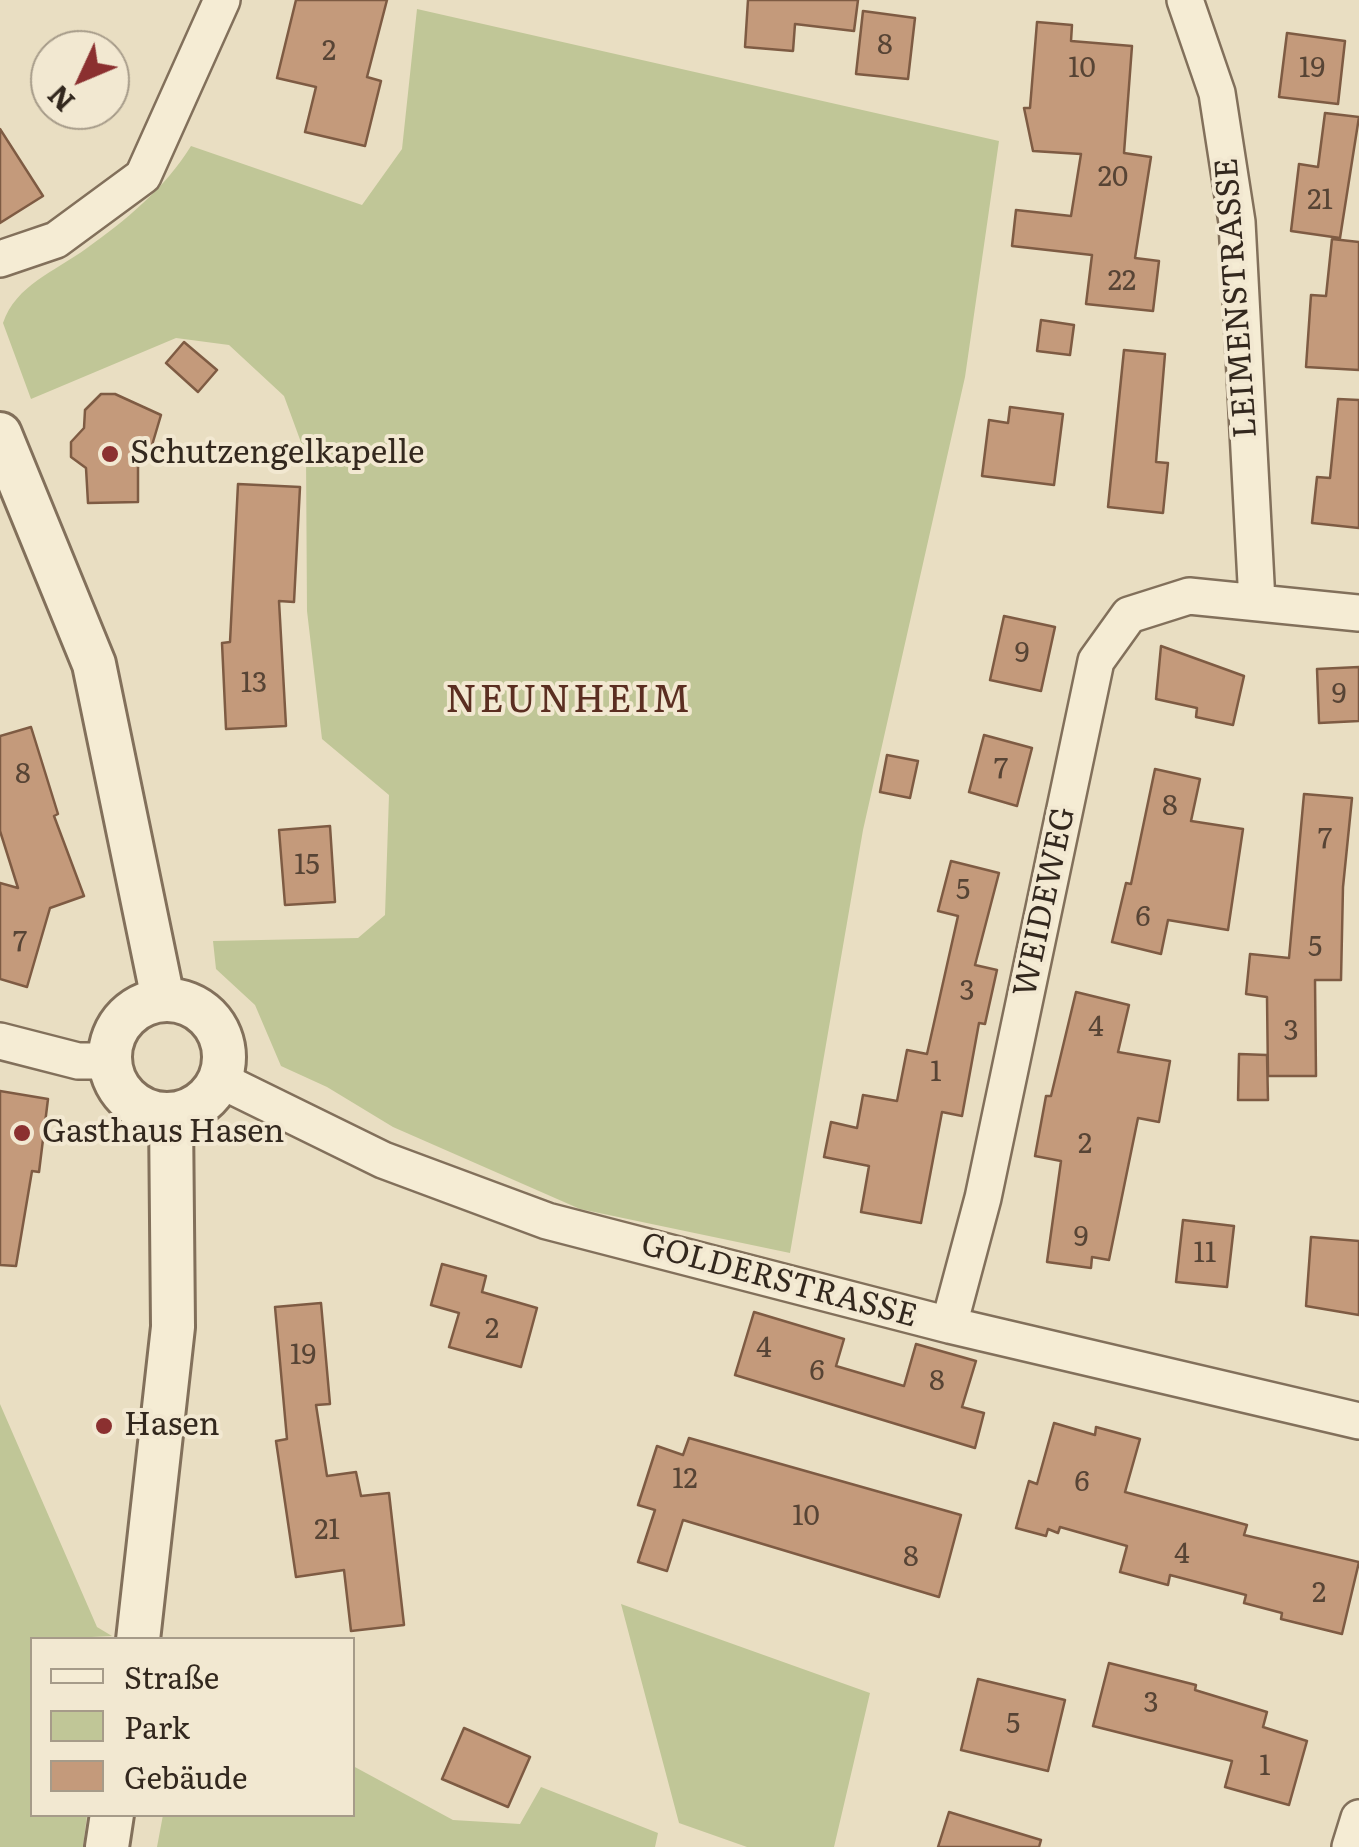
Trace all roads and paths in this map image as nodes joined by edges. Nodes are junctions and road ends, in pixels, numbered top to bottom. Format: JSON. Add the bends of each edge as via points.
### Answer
{"nodes":[{"id":1,"x":222,"y":0,"type":"edge"},
{"id":2,"x":1184,"y":0,"type":"edge"},
{"id":3,"x":0,"y":259,"type":"edge"},
{"id":4,"x":0,"y":434,"type":"edge"},
{"id":5,"x":1257,"y":602,"type":"junction"},
{"id":6,"x":1359,"y":614,"type":"edge"},
{"id":7,"x":163,"y":999,"type":"junction"},
{"id":8,"x":0,"y":1041,"type":"edge"},
{"id":9,"x":110,"y":1060,"type":"junction"},
{"id":10,"x":220,"y":1080,"type":"junction"},
{"id":11,"x":171,"y":1114,"type":"junction"},
{"id":12,"x":949,"y":1325,"type":"junction"},
{"id":13,"x":1359,"y":1421,"type":"edge"},
{"id":14,"x":138,"y":1637,"type":"edge"},
{"id":15,"x":112,"y":1817,"type":"edge"},
{"id":16,"x":1359,"y":1818,"type":"edge"},
{"id":17,"x":107,"y":1847,"type":"edge"},
{"id":18,"x":1350,"y":1847,"type":"edge"}],
"edges":[{"from":1,"to":3,"type":"street","via":[[143,176],[56,240]]},
{"from":2,"to":5,"type":"street","name":"LEIMENSTRASSE","via":[[1217,93],[1238,222]]},
{"from":4,"to":7,"type":"street","via":[[94,664]]},
{"from":5,"to":6,"type":"street","name":"WEIDEWEG"},
{"from":5,"to":12,"type":"street","name":"WEIDEWEG","via":[[1190,596],[1130,614],[1096,661],[983,1198]]},
{"from":7,"to":9,"type":"street","via":[[123,1019]]},
{"from":7,"to":10,"type":"street","via":[[206,1014],[225,1057]]},
{"from":8,"to":9,"type":"street","via":[[78,1060]]},
{"from":9,"to":11,"type":"street","via":[[115,1083],[129,1100],[148,1112]]},
{"from":10,"to":11,"type":"street","via":[[209,1097]]},
{"from":10,"to":12,"type":"street","name":"GOLDERSTRASSE","via":[[383,1160],[547,1221]]},
{"from":11,"to":14,"type":"street","via":[[173,1327]]},
{"from":12,"to":13,"type":"street","name":"GOLDERSTRASSE"},
{"from":15,"to":17,"type":"street"},
{"from":16,"to":18,"type":"street"}]}
